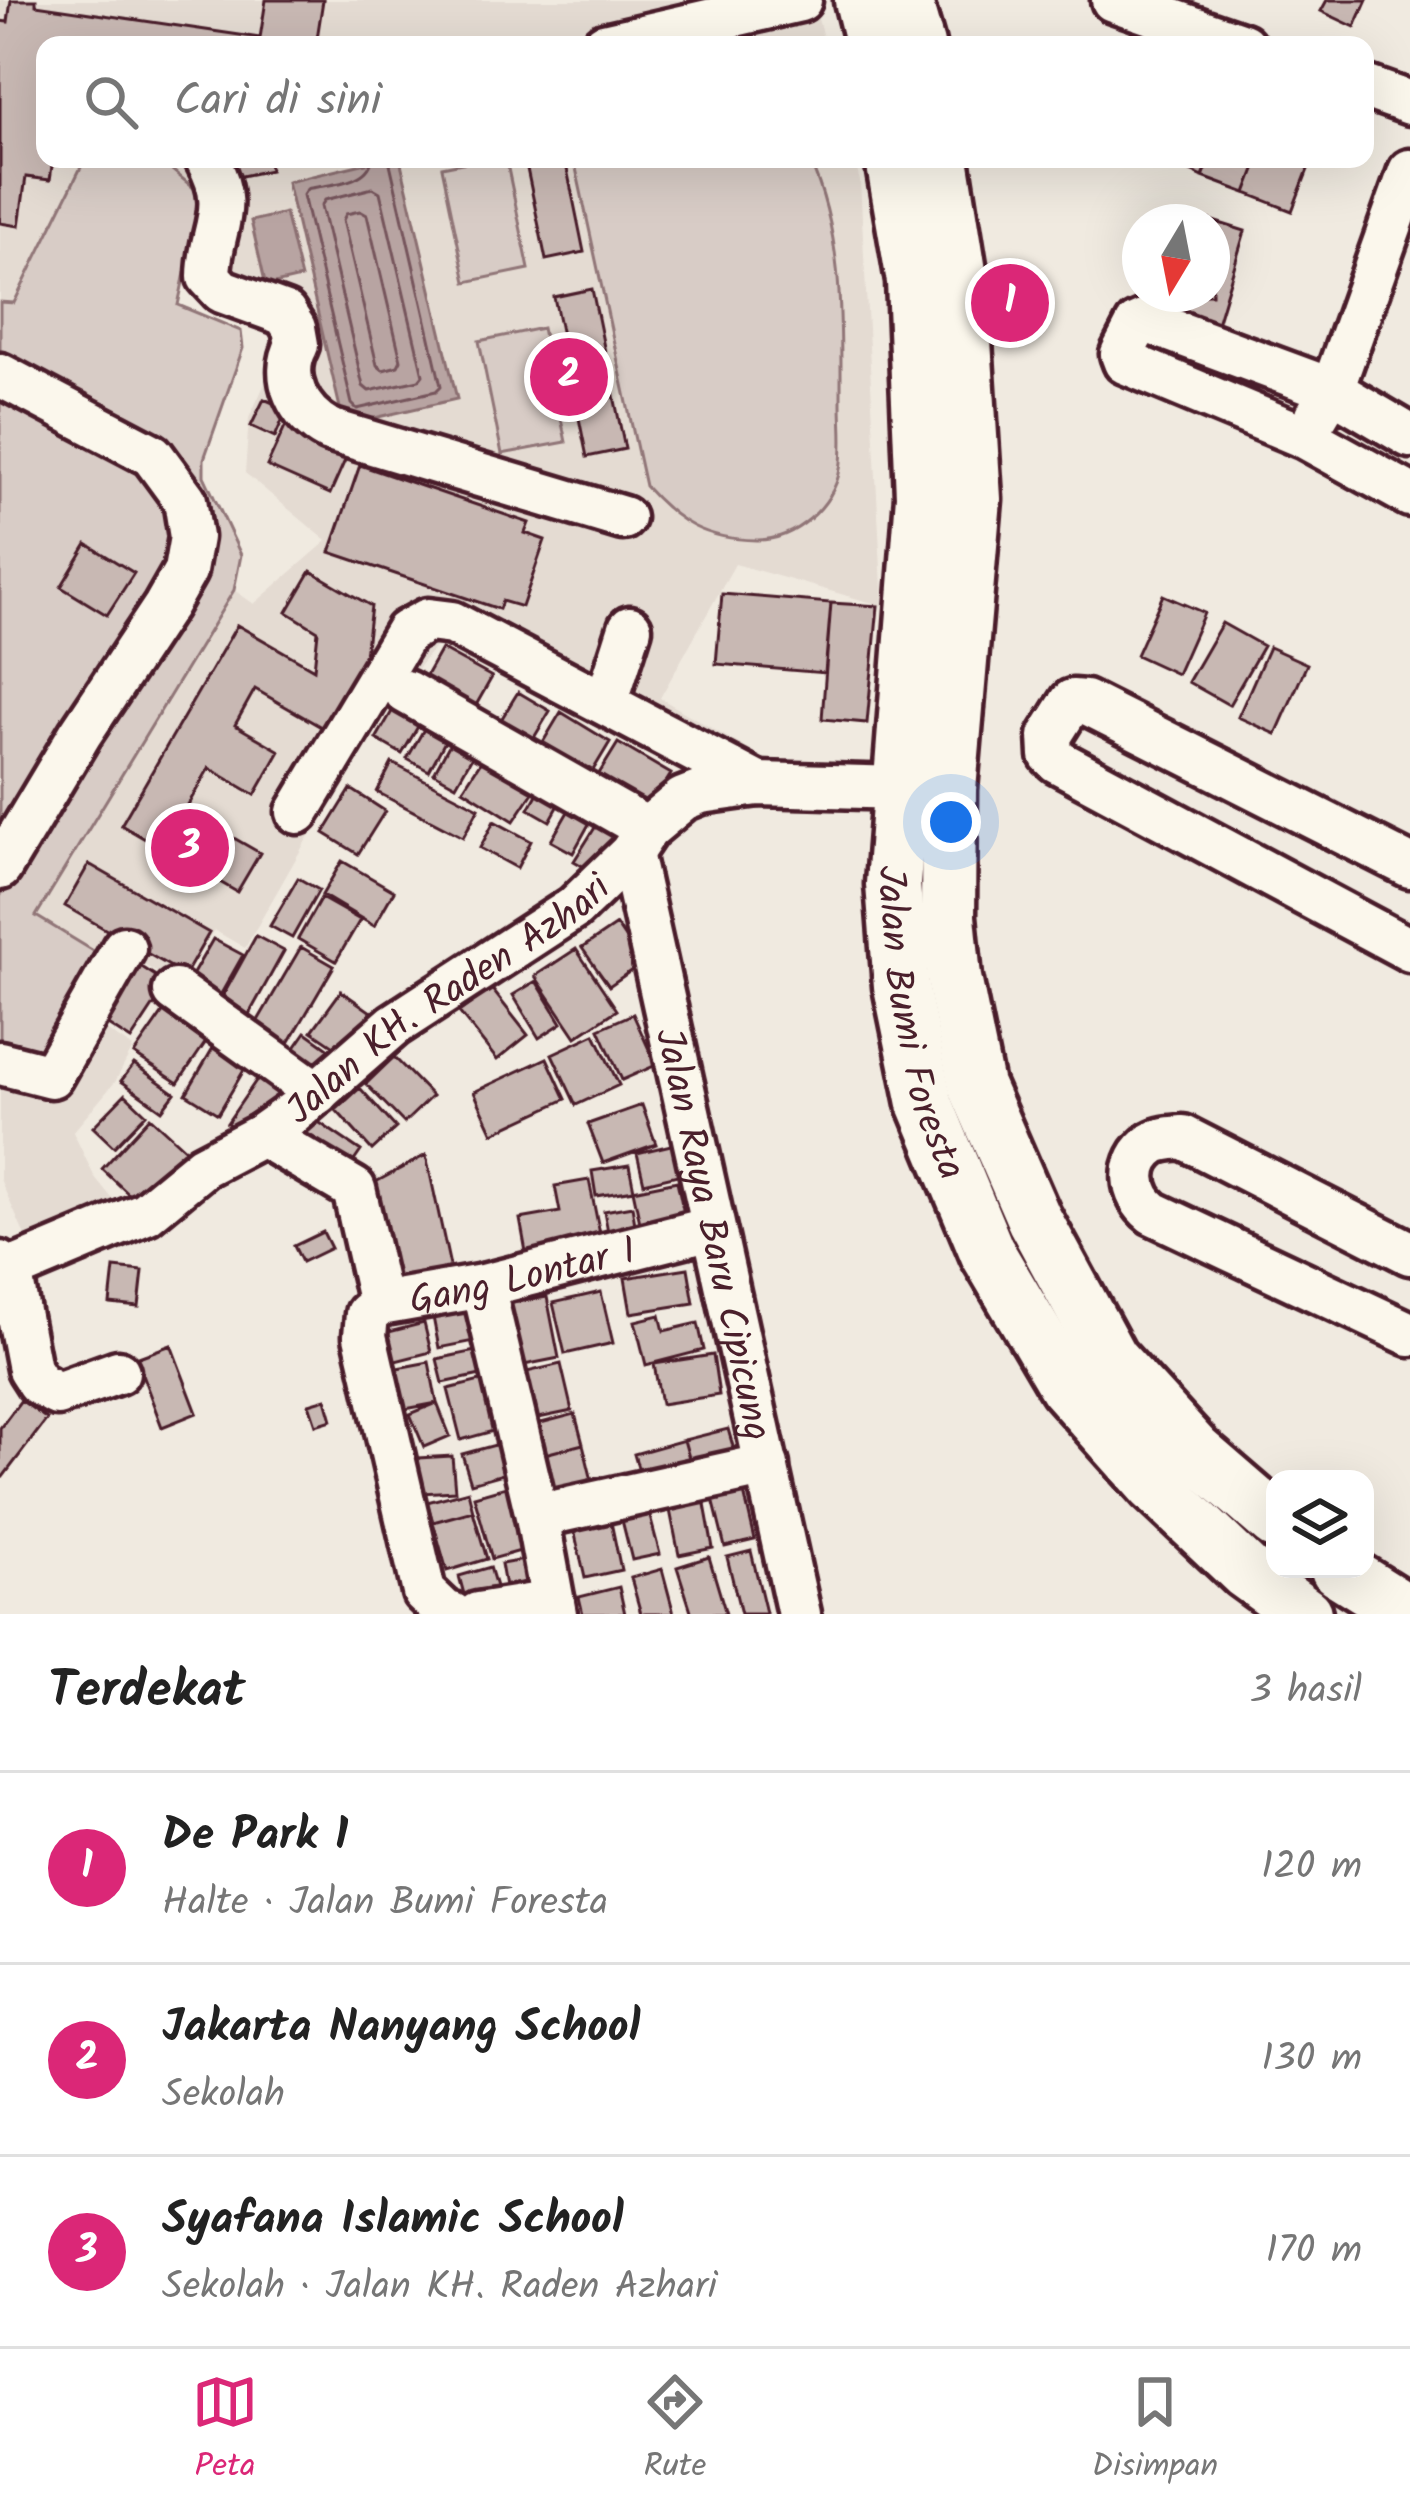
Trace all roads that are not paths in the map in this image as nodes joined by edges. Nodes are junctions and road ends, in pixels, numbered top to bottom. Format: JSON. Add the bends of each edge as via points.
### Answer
{"nodes":[{"id":1,"x":800,"y":0,"type":"edge"},
{"id":2,"x":862,"y":0,"type":"edge"},
{"id":3,"x":904,"y":0,"type":"edge"},
{"id":4,"x":1113,"y":0,"type":"edge"},
{"id":5,"x":643,"y":36,"type":"edge"},
{"id":6,"x":870,"y":36,"type":"edge"},
{"id":7,"x":914,"y":36,"type":"edge"},
{"id":8,"x":1218,"y":36,"type":"edge"},
{"id":9,"x":1374,"y":90,"type":"edge"},
{"id":10,"x":1410,"y":103,"type":"edge"},
{"id":11,"x":212,"y":168,"type":"edge"},
{"id":12,"x":895,"y":168,"type":"edge"},
{"id":13,"x":942,"y":168,"type":"edge"},
{"id":14,"x":1410,"y":171,"type":"edge"},
{"id":15,"x":0,"y":375,"type":"edge"},
{"id":16,"x":1332,"y":390,"type":"junction"},
{"id":17,"x":1410,"y":436,"type":"edge"},
{"id":18,"x":1305,"y":437,"type":"junction"},
{"id":19,"x":1410,"y":495,"type":"edge"},
{"id":20,"x":623,"y":518,"type":"dead end"},
{"id":21,"x":630,"y":628,"type":"dead end"},
{"id":22,"x":406,"y":692,"type":"dead end"},
{"id":23,"x":606,"y":703,"type":"junction"},
{"id":24,"x":758,"y":784,"type":"junction"},
{"id":25,"x":901,"y":788,"type":"junction"},
{"id":26,"x":298,"y":812,"type":"dead end"},
{"id":27,"x":639,"y":841,"type":"junction"},
{"id":28,"x":1410,"y":866,"type":"edge"},
{"id":29,"x":0,"y":868,"type":"edge"},
{"id":30,"x":124,"y":948,"type":"dead end"},
{"id":31,"x":1410,"y":950,"type":"edge"},
{"id":32,"x":175,"y":992,"type":"dead end"},
{"id":33,"x":0,"y":1063,"type":"edge"},
{"id":34,"x":317,"y":1093,"type":"junction"},
{"id":35,"x":262,"y":1135,"type":"junction"},
{"id":36,"x":712,"y":1228,"type":"junction"},
{"id":37,"x":1410,"y":1253,"type":"edge"},
{"id":38,"x":12,"y":1265,"type":"edge"},
{"id":39,"x":483,"y":1286,"type":"junction"},
{"id":40,"x":380,"y":1304,"type":"junction"},
{"id":41,"x":1410,"y":1334,"type":"edge"},
{"id":42,"x":109,"y":1376,"type":"dead end"},
{"id":43,"x":767,"y":1466,"type":"junction"},
{"id":44,"x":1266,"y":1514,"type":"edge"},
{"id":45,"x":537,"y":1516,"type":"junction"},
{"id":46,"x":1352,"y":1578,"type":"edge"},
{"id":47,"x":554,"y":1608,"type":"edge"},
{"id":48,"x":452,"y":1614,"type":"edge"},
{"id":49,"x":478,"y":1614,"type":"edge"},
{"id":50,"x":799,"y":1614,"type":"edge"},
{"id":51,"x":1304,"y":1614,"type":"edge"},
{"id":52,"x":1409,"y":1614,"type":"edge"}],
"edges":[{"from":1,"to":5,"type":"street"},
{"from":2,"to":6,"type":"main road"},
{"from":3,"to":7,"type":"main road"},
{"from":4,"to":8,"type":"street"},
{"from":9,"to":10,"type":"street"},
{"from":11,"to":20,"type":"street","via":[[222,214],[209,277],[223,292],[291,321],[293,384],[311,420]]},
{"from":12,"to":25,"type":"main road","name":"Jalan Bumi Foresta","via":[[914,281],[923,496]]},
{"from":13,"to":44,"type":"main road","name":"Jalan Bumi Foresta","via":[[960,278],[974,499],[949,789],[948,916],[976,1086],[1034,1219],[1110,1359]]},
{"from":14,"to":16,"type":"street"},
{"from":15,"to":29,"type":"street","via":[[152,455],[185,500],[191,537],[185,571],[165,606]]},
{"from":16,"to":17,"type":"street"},
{"from":16,"to":18,"type":"street"},
{"from":16,"to":18,"type":"street","via":[[1146,321],[1127,338],[1125,362]]},
{"from":18,"to":19,"type":"street"},
{"from":21,"to":23,"type":"street"},
{"from":22,"to":27,"type":"street"},
{"from":23,"to":24,"type":"street"},
{"from":23,"to":26,"type":"street","via":[[452,622],[428,620],[406,632]]},
{"from":24,"to":25,"type":"street","name":"Jalan KH. Raden Azhari"},
{"from":24,"to":27,"type":"street","name":"Jalan KH. Raden Azhari","via":[[682,799]]},
{"from":25,"to":51,"type":"main road","name":"Jalan Bumi Foresta","via":[[893,884],[901,986],[925,1103],[987,1252],[1066,1386],[1155,1486]]},
{"from":27,"to":34,"type":"street","name":"Jalan KH. Raden Azhari","via":[[574,908],[394,1025]]},
{"from":27,"to":36,"type":"street","name":"Jalan Raya Baru Cipicung"},
{"from":28,"to":31,"type":"street","via":[[1085,702],[1072,701],[1050,736],[1057,761]]},
{"from":30,"to":33,"type":"street","via":[[51,1076]]},
{"from":32,"to":34,"type":"street"},
{"from":34,"to":35,"type":"street","name":"Jalan KH. Raden Azhari"},
{"from":35,"to":38,"type":"street","name":"Jalan KH. Raden Azhari","via":[[203,1166],[146,1213]]},
{"from":35,"to":40,"type":"street","via":[[354,1189]]},
{"from":36,"to":39,"type":"street","name":"Gang Lontar I"},
{"from":36,"to":43,"type":"street","name":"Jalan Raya Baru Cipicung"},
{"from":37,"to":41,"type":"street","via":[[1183,1137],[1157,1140],[1137,1168],[1133,1190],[1154,1213]]},
{"from":38,"to":42,"type":"street","via":[[38,1383],[57,1394]]},
{"from":39,"to":40,"type":"street","name":"Gang Lontar I"},
{"from":39,"to":45,"type":"street"},
{"from":40,"to":48,"type":"street","name":"Gang Lontar I","via":[[367,1314],[365,1336],[413,1545],[424,1592]]},
{"from":43,"to":45,"type":"street"},
{"from":43,"to":50,"type":"street","name":"Jalan Raya Baru Cipicung"},
{"from":45,"to":47,"type":"street"},
{"from":46,"to":52,"type":"main road"},
{"from":47,"to":49,"type":"street"}]}
